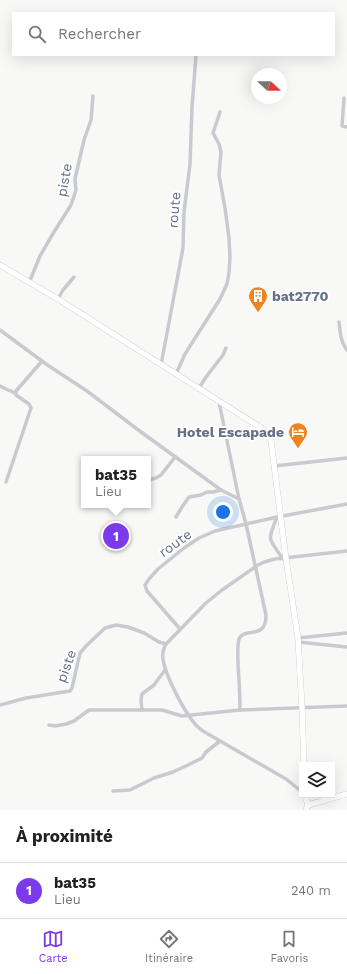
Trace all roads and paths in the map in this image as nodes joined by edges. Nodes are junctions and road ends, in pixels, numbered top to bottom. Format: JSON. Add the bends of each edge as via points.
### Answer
{"nodes":[{"id":1,"x":196,"y":56,"type":"edge"},
{"id":2,"x":93,"y":96,"type":"dead end"},
{"id":3,"x":344,"y":98,"type":"dead end"},
{"id":4,"x":220,"y":112,"type":"dead end"},
{"id":5,"x":347,"y":127,"type":"edge"},
{"id":6,"x":0,"y":265,"type":"edge"},
{"id":7,"x":74,"y":277,"type":"dead end"},
{"id":8,"x":29,"y":283,"type":"junction"},
{"id":9,"x":58,"y":299,"type":"junction"},
{"id":10,"x":339,"y":322,"type":"dead end"},
{"id":11,"x":0,"y":330,"type":"edge"},
{"id":12,"x":226,"y":348,"type":"dead end"},
{"id":13,"x":347,"y":350,"type":"edge"},
{"id":14,"x":42,"y":361,"type":"junction"},
{"id":15,"x":161,"y":365,"type":"junction"},
{"id":16,"x":176,"y":374,"type":"junction"},
{"id":17,"x":0,"y":386,"type":"edge"},
{"id":18,"x":199,"y":388,"type":"junction"},
{"id":19,"x":15,"y":393,"type":"junction"},
{"id":20,"x":219,"y":402,"type":"junction"},
{"id":21,"x":175,"y":457,"type":"junction"},
{"id":22,"x":347,"y":458,"type":"edge"},
{"id":23,"x":274,"y":466,"type":"junction"},
{"id":24,"x":151,"y":479,"type":"edge"},
{"id":25,"x":6,"y":482,"type":"dead end"},
{"id":26,"x":221,"y":490,"type":"junction"},
{"id":27,"x":239,"y":498,"type":"junction"},
{"id":28,"x":347,"y":504,"type":"edge"},
{"id":29,"x":176,"y":516,"type":"dead end"},
{"id":30,"x":279,"y":516,"type":"junction"},
{"id":31,"x":246,"y":524,"type":"junction"},
{"id":32,"x":347,"y":551,"type":"edge"},
{"id":33,"x":284,"y":559,"type":"junction"},
{"id":34,"x":255,"y":568,"type":"junction"},
{"id":35,"x":180,"y":629,"type":"junction"},
{"id":36,"x":347,"y":633,"type":"edge"},
{"id":37,"x":298,"y":640,"type":"junction"},
{"id":38,"x":166,"y":644,"type":"junction"},
{"id":39,"x":347,"y":647,"type":"edge"},
{"id":40,"x":165,"y":670,"type":"junction"},
{"id":41,"x":0,"y":705,"type":"edge"},
{"id":42,"x":347,"y":706,"type":"edge"},
{"id":43,"x":302,"y":708,"type":"junction"},
{"id":44,"x":142,"y":710,"type":"junction"},
{"id":45,"x":240,"y":710,"type":"junction"},
{"id":46,"x":189,"y":716,"type":"junction"},
{"id":47,"x":49,"y":724,"type":"dead end"},
{"id":48,"x":220,"y":741,"type":"junction"},
{"id":49,"x":304,"y":762,"type":"edge"},
{"id":50,"x":299,"y":790,"type":"edge"},
{"id":51,"x":113,"y":791,"type":"dead end"},
{"id":52,"x":347,"y":794,"type":"edge"},
{"id":53,"x":305,"y":798,"type":"edge"},
{"id":54,"x":307,"y":808,"type":"edge"}],
"edges":[{"from":1,"to":15,"type":"street","name":"route","via":[[183,248]]},
{"from":2,"to":8,"type":"street","name":"piste","via":[[91,120],[84,140],[71,205],[43,250]]},
{"from":3,"to":5,"type":"street","via":[[342,126]]},
{"from":4,"to":16,"type":"street","via":[[213,133],[221,152],[219,175],[229,238],[229,273],[220,299],[185,354]]},
{"from":6,"to":8,"type":"highway"},
{"from":7,"to":9,"type":"street"},
{"from":8,"to":9,"type":"highway"},
{"from":9,"to":15,"type":"highway"},
{"from":10,"to":13,"type":"street","via":[[342,341]]},
{"from":11,"to":14,"type":"street"},
{"from":12,"to":18,"type":"street"},
{"from":14,"to":19,"type":"street"},
{"from":14,"to":21,"type":"street","via":[[87,391]]},
{"from":15,"to":16,"type":"highway"},
{"from":16,"to":18,"type":"highway"},
{"from":17,"to":19,"type":"street"},
{"from":18,"to":20,"type":"highway"},
{"from":19,"to":25,"type":"street","via":[[31,408]]},
{"from":20,"to":23,"type":"highway","via":[[270,436]]},
{"from":20,"to":27,"type":"street"},
{"from":21,"to":24,"type":"street","via":[[160,476]]},
{"from":21,"to":26,"type":"street"},
{"from":22,"to":23,"type":"street"},
{"from":23,"to":30,"type":"highway"},
{"from":26,"to":27,"type":"street"},
{"from":26,"to":29,"type":"street","via":[[189,497]]},
{"from":27,"to":31,"type":"street"},
{"from":28,"to":30,"type":"street","name":"route"},
{"from":30,"to":31,"type":"street","name":"route"},
{"from":30,"to":33,"type":"highway"},
{"from":30,"to":33,"type":"street","via":[[270,539]]},
{"from":31,"to":34,"type":"street"},
{"from":31,"to":35,"type":"street","name":"route","via":[[205,535],[184,548],[146,582],[147,591]]},
{"from":32,"to":33,"type":"street"},
{"from":33,"to":34,"type":"street","via":[[267,561]]},
{"from":33,"to":37,"type":"highway"},
{"from":34,"to":35,"type":"street","via":[[206,603]]},
{"from":34,"to":45,"type":"street","via":[[266,621],[262,629],[240,638]]},
{"from":35,"to":38,"type":"street"},
{"from":36,"to":37,"type":"street"},
{"from":37,"to":39,"type":"street"},
{"from":37,"to":43,"type":"highway"},
{"from":38,"to":40,"type":"street","via":[[162,655]]},
{"from":38,"to":41,"type":"street","name":"piste","via":[[128,627],[108,627],[82,650],[70,691]]},
{"from":40,"to":44,"type":"street","via":[[154,685],[142,694]]},
{"from":40,"to":46,"type":"street"},
{"from":42,"to":43,"type":"street"},
{"from":43,"to":45,"type":"street"},
{"from":43,"to":49,"type":"highway"},
{"from":44,"to":46,"type":"street","via":[[166,711]]},
{"from":44,"to":47,"type":"street","via":[[87,711],[66,724]]},
{"from":45,"to":46,"type":"street"},
{"from":46,"to":48,"type":"street","via":[[199,729]]},
{"from":48,"to":50,"type":"street","via":[[286,779]]},
{"from":48,"to":51,"type":"street","via":[[202,758],[188,765],[130,790]]},
{"from":52,"to":54,"type":"highway"},
{"from":53,"to":54,"type":"highway"}]}
